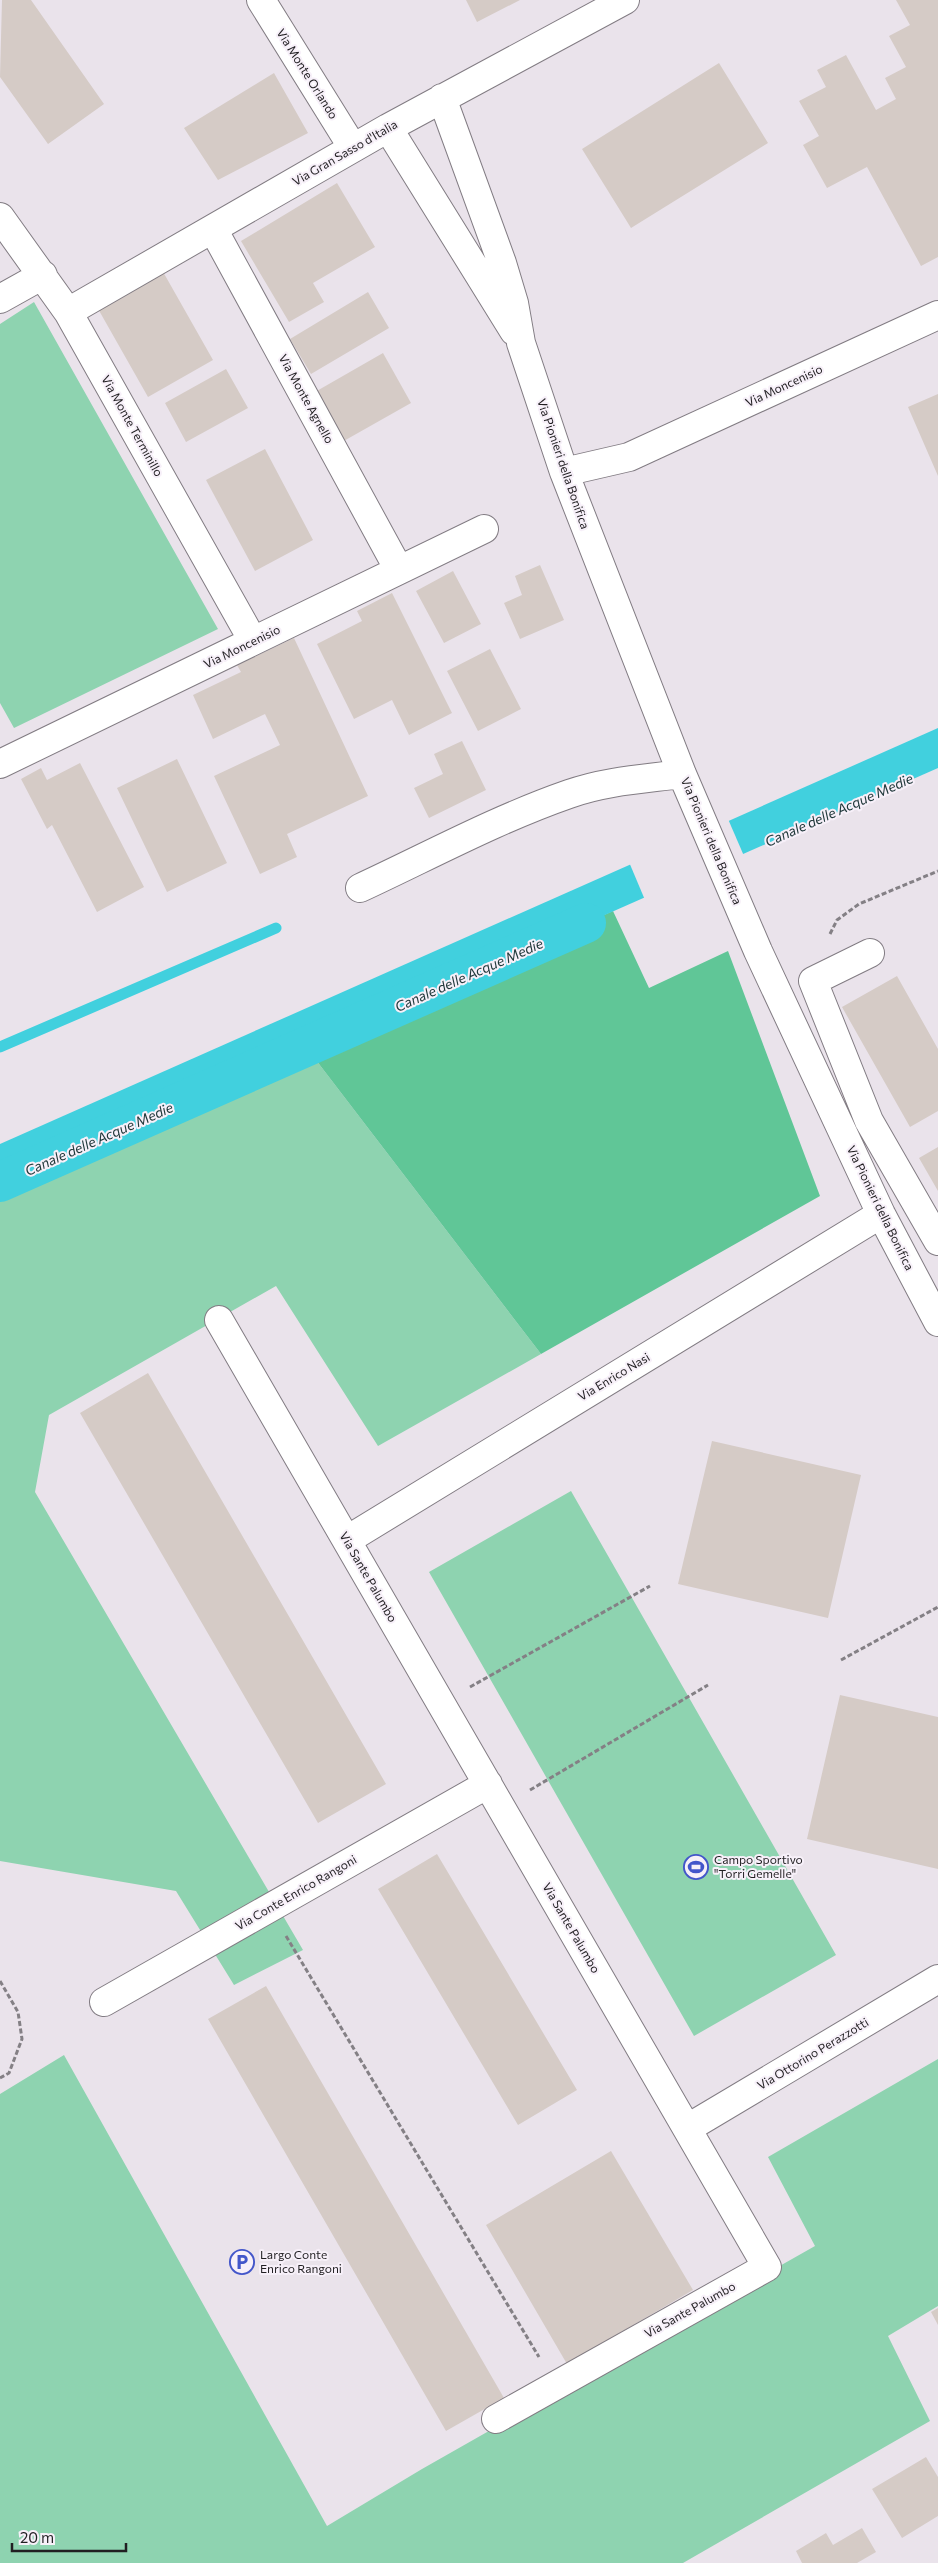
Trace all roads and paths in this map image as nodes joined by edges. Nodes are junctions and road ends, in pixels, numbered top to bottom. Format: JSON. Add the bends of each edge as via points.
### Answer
{"nodes":[{"id":1,"x":261,"y":0,"type":"edge"},
{"id":2,"x":625,"y":0,"type":"edge"},
{"id":3,"x":585,"y":10,"type":"edge"},
{"id":4,"x":442,"y":98,"type":"junction"},
{"id":5,"x":388,"y":128,"type":"junction"},
{"id":6,"x":353,"y":148,"type":"junction"},
{"id":7,"x":0,"y":217,"type":"edge"},
{"id":8,"x":213,"y":229,"type":"junction"},
{"id":9,"x":43,"y":275,"type":"junction"},
{"id":10,"x":0,"y":299,"type":"edge"},
{"id":11,"x":68,"y":312,"type":"junction"},
{"id":12,"x":938,"y":315,"type":"edge"},
{"id":13,"x":521,"y":343,"type":"junction"},
{"id":14,"x":629,"y":457,"type":"junction"},
{"id":15,"x":564,"y":472,"type":"junction"},
{"id":16,"x":574,"y":500,"type":"junction"},
{"id":17,"x":484,"y":529,"type":"dead end"},
{"id":18,"x":400,"y":570,"type":"junction"},
{"id":19,"x":253,"y":642,"type":"junction"},
{"id":20,"x":0,"y":764,"type":"edge"},
{"id":21,"x":682,"y":774,"type":"junction"},
{"id":22,"x":938,"y":871,"type":"edge"},
{"id":23,"x":360,"y":888,"type":"dead end"},
{"id":24,"x":870,"y":953,"type":"dead end"},
{"id":25,"x":814,"y":982,"type":"junction"},
{"id":26,"x":881,"y":1214,"type":"junction"},
{"id":27,"x":938,"y":1241,"type":"edge"},
{"id":28,"x":219,"y":1320,"type":"dead end"},
{"id":29,"x":938,"y":1322,"type":"edge"},
{"id":30,"x":347,"y":1540,"type":"junction"},
{"id":31,"x":650,"y":1586,"type":"dead end"},
{"id":32,"x":938,"y":1607,"type":"edge"},
{"id":33,"x":841,"y":1660,"type":"dead end"},
{"id":34,"x":708,"y":1685,"type":"dead end"},
{"id":35,"x":441,"y":1703,"type":"junction"},
{"id":36,"x":495,"y":1795,"type":"junction"},
{"id":37,"x":269,"y":1908,"type":"junction"},
{"id":38,"x":938,"y":1979,"type":"edge"},
{"id":39,"x":0,"y":1981,"type":"edge"},
{"id":40,"x":104,"y":2002,"type":"dead end"},
{"id":41,"x":0,"y":2078,"type":"edge"},
{"id":42,"x":688,"y":2128,"type":"junction"},
{"id":43,"x":556,"y":2386,"type":"junction"},
{"id":44,"x":496,"y":2419,"type":"dead end"}],
"edges":[{"from":1,"to":6,"type":"street","name":"Via Monte Orlando"},
{"from":2,"to":3,"type":"street","name":"Via Gran Sasso d'Italia"},
{"from":3,"to":4,"type":"street","name":"Via Gran Sasso d'Italia"},
{"from":4,"to":5,"type":"street","name":"Via Gran Sasso d'Italia"},
{"from":4,"to":13,"type":"street","name":"Via Pionieri della Bonifica","via":[[502,263]]},
{"from":5,"to":6,"type":"street","name":"Via Gran Sasso d'Italia"},
{"from":5,"to":13,"type":"street","name":"Via Pionieri della Bonifica"},
{"from":6,"to":8,"type":"street","name":"Via Gran Sasso d'Italia"},
{"from":7,"to":9,"type":"street","name":"Via Monte Terminillo"},
{"from":8,"to":11,"type":"street","name":"Via Gran Sasso d'Italia"},
{"from":8,"to":18,"type":"street","name":"Via Monte Agnello"},
{"from":9,"to":10,"type":"street"},
{"from":9,"to":11,"type":"street","name":"Via Monte Terminillo"},
{"from":11,"to":19,"type":"street","name":"Via Monte Terminillo"},
{"from":12,"to":14,"type":"street","name":"Via Moncenisio"},
{"from":13,"to":15,"type":"street","name":"Via Pionieri della Bonifica"},
{"from":14,"to":15,"type":"street","name":"Via Moncenisio"},
{"from":14,"to":16,"type":"street","name":"Via Moncenisio"},
{"from":15,"to":16,"type":"street","name":"Via Pionieri della Bonifica"},
{"from":16,"to":21,"type":"street","name":"Via Pionieri della Bonifica"},
{"from":17,"to":18,"type":"street","name":"Via Moncenisio"},
{"from":18,"to":19,"type":"street","name":"Via Moncenisio"},
{"from":19,"to":20,"type":"street","name":"Via Moncenisio"},
{"from":21,"to":23,"type":"street","via":[[622,782],[570,794],[532,808]]},
{"from":21,"to":26,"type":"street","name":"Via Pionieri della Bonifica","via":[[758,950]]},
{"from":22,"to":25,"type":"path","via":[[859,904],[837,920],[824,946]]},
{"from":24,"to":25,"type":"street"},
{"from":25,"to":27,"type":"street","via":[[869,1121]]},
{"from":26,"to":29,"type":"street","name":"Via Pionieri della Bonifica"},
{"from":26,"to":30,"type":"street","name":"Via Enrico Nasi"},
{"from":28,"to":30,"type":"street","name":"Via Sante Palumbo"},
{"from":30,"to":35,"type":"street","name":"Via Sante Palumbo"},
{"from":31,"to":35,"type":"path"},
{"from":32,"to":33,"type":"path"},
{"from":34,"to":36,"type":"path"},
{"from":35,"to":36,"type":"street","name":"Via Sante Palumbo"},
{"from":36,"to":37,"type":"street","name":"Via Conte Enrico Rangoni"},
{"from":36,"to":42,"type":"street","name":"Via Sante Palumbo"},
{"from":37,"to":40,"type":"street","name":"Via Conte Enrico Rangoni"},
{"from":37,"to":43,"type":"path"},
{"from":38,"to":42,"type":"street","name":"Via Ottorino Perazzotti"},
{"from":39,"to":41,"type":"path","via":[[18,2012],[22,2039],[8,2073]]},
{"from":42,"to":43,"type":"street","name":"Via Sante Palumbo","via":[[767,2267]]},
{"from":43,"to":44,"type":"street","name":"Via Sante Palumbo"}]}
